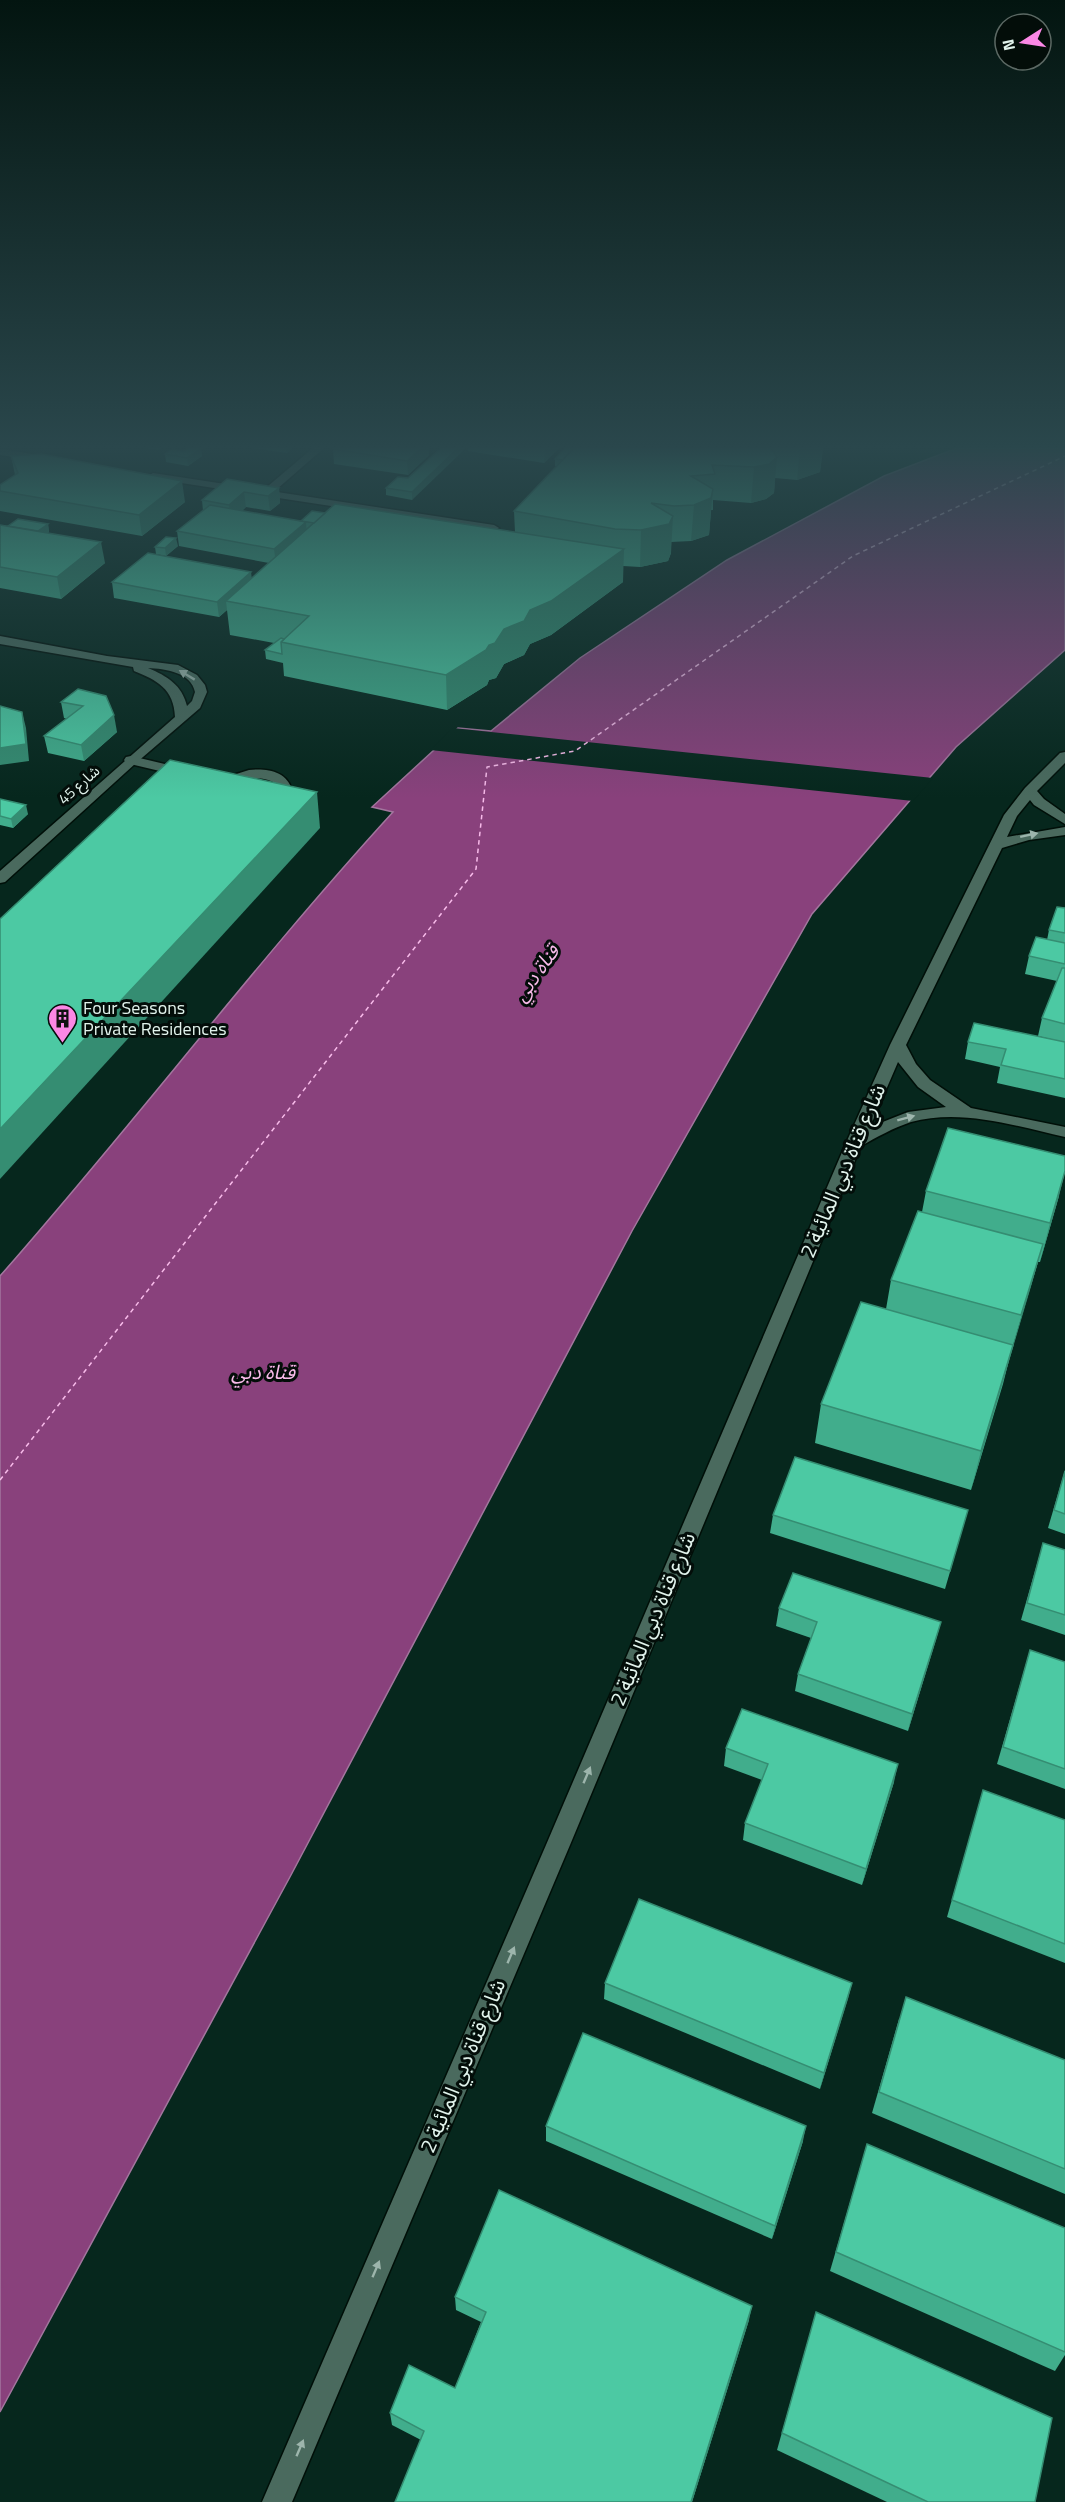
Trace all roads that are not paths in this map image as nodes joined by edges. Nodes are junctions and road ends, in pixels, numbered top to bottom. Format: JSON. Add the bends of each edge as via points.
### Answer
{"nodes":[{"id":1,"x":0,"y":640,"type":"edge"},
{"id":2,"x":124,"y":662,"type":"junction"},
{"id":3,"x":181,"y":718,"type":"junction"},
{"id":4,"x":1065,"y":756,"type":"edge"},
{"id":5,"x":131,"y":760,"type":"junction"},
{"id":6,"x":196,"y":775,"type":"edge"},
{"id":7,"x":224,"y":786,"type":"edge"},
{"id":8,"x":1030,"y":791,"type":"junction"},
{"id":9,"x":259,"y":804,"type":"edge"},
{"id":10,"x":1065,"y":820,"type":"edge"},
{"id":11,"x":1065,"y":831,"type":"edge"},
{"id":12,"x":995,"y":846,"type":"junction"},
{"id":13,"x":0,"y":879,"type":"edge"},
{"id":14,"x":898,"y":1045,"type":"junction"},
{"id":15,"x":965,"y":1111,"type":"junction"},
{"id":16,"x":1065,"y":1132,"type":"edge"},
{"id":17,"x":854,"y":1143,"type":"junction"},
{"id":18,"x":277,"y":2502,"type":"edge"}],
"edges":[{"from":1,"to":2,"type":"street"},
{"from":2,"to":3,"type":"street","via":[[167,682],[180,699]]},
{"from":3,"to":2,"type":"street","name":"شارع 45","one_way":true,"via":[[202,697],[196,681],[176,669]]},
{"from":3,"to":5,"type":"street","name":"شارع 45"},
{"from":4,"to":8,"type":"street","name":"شارع قناة دبي المائية 2"},
{"from":5,"to":6,"type":"street"},
{"from":5,"to":13,"type":"street","name":"شارع 45"},
{"from":7,"to":9,"type":"street","via":[[239,776],[254,773],[269,774],[283,782],[285,790],[280,796]]},
{"from":8,"to":10,"type":"street"},
{"from":8,"to":12,"type":"street","name":"شارع قناة دبي المائية 2","via":[[1011,815]]},
{"from":12,"to":11,"type":"street","one_way":true,"via":[[1023,836]]},
{"from":12,"to":14,"type":"street","name":"شارع قناة دبي المائية 2"},
{"from":14,"to":15,"type":"street","via":[[904,1059],[927,1087]]},
{"from":14,"to":17,"type":"street","name":"شارع قناة دبي المائية 2"},
{"from":15,"to":16,"type":"street"},
{"from":17,"to":15,"type":"street","one_way":true,"via":[[892,1122]]},
{"from":18,"to":17,"type":"street","name":"شارع قناة دبي المائية 2","one_way":true}]}
